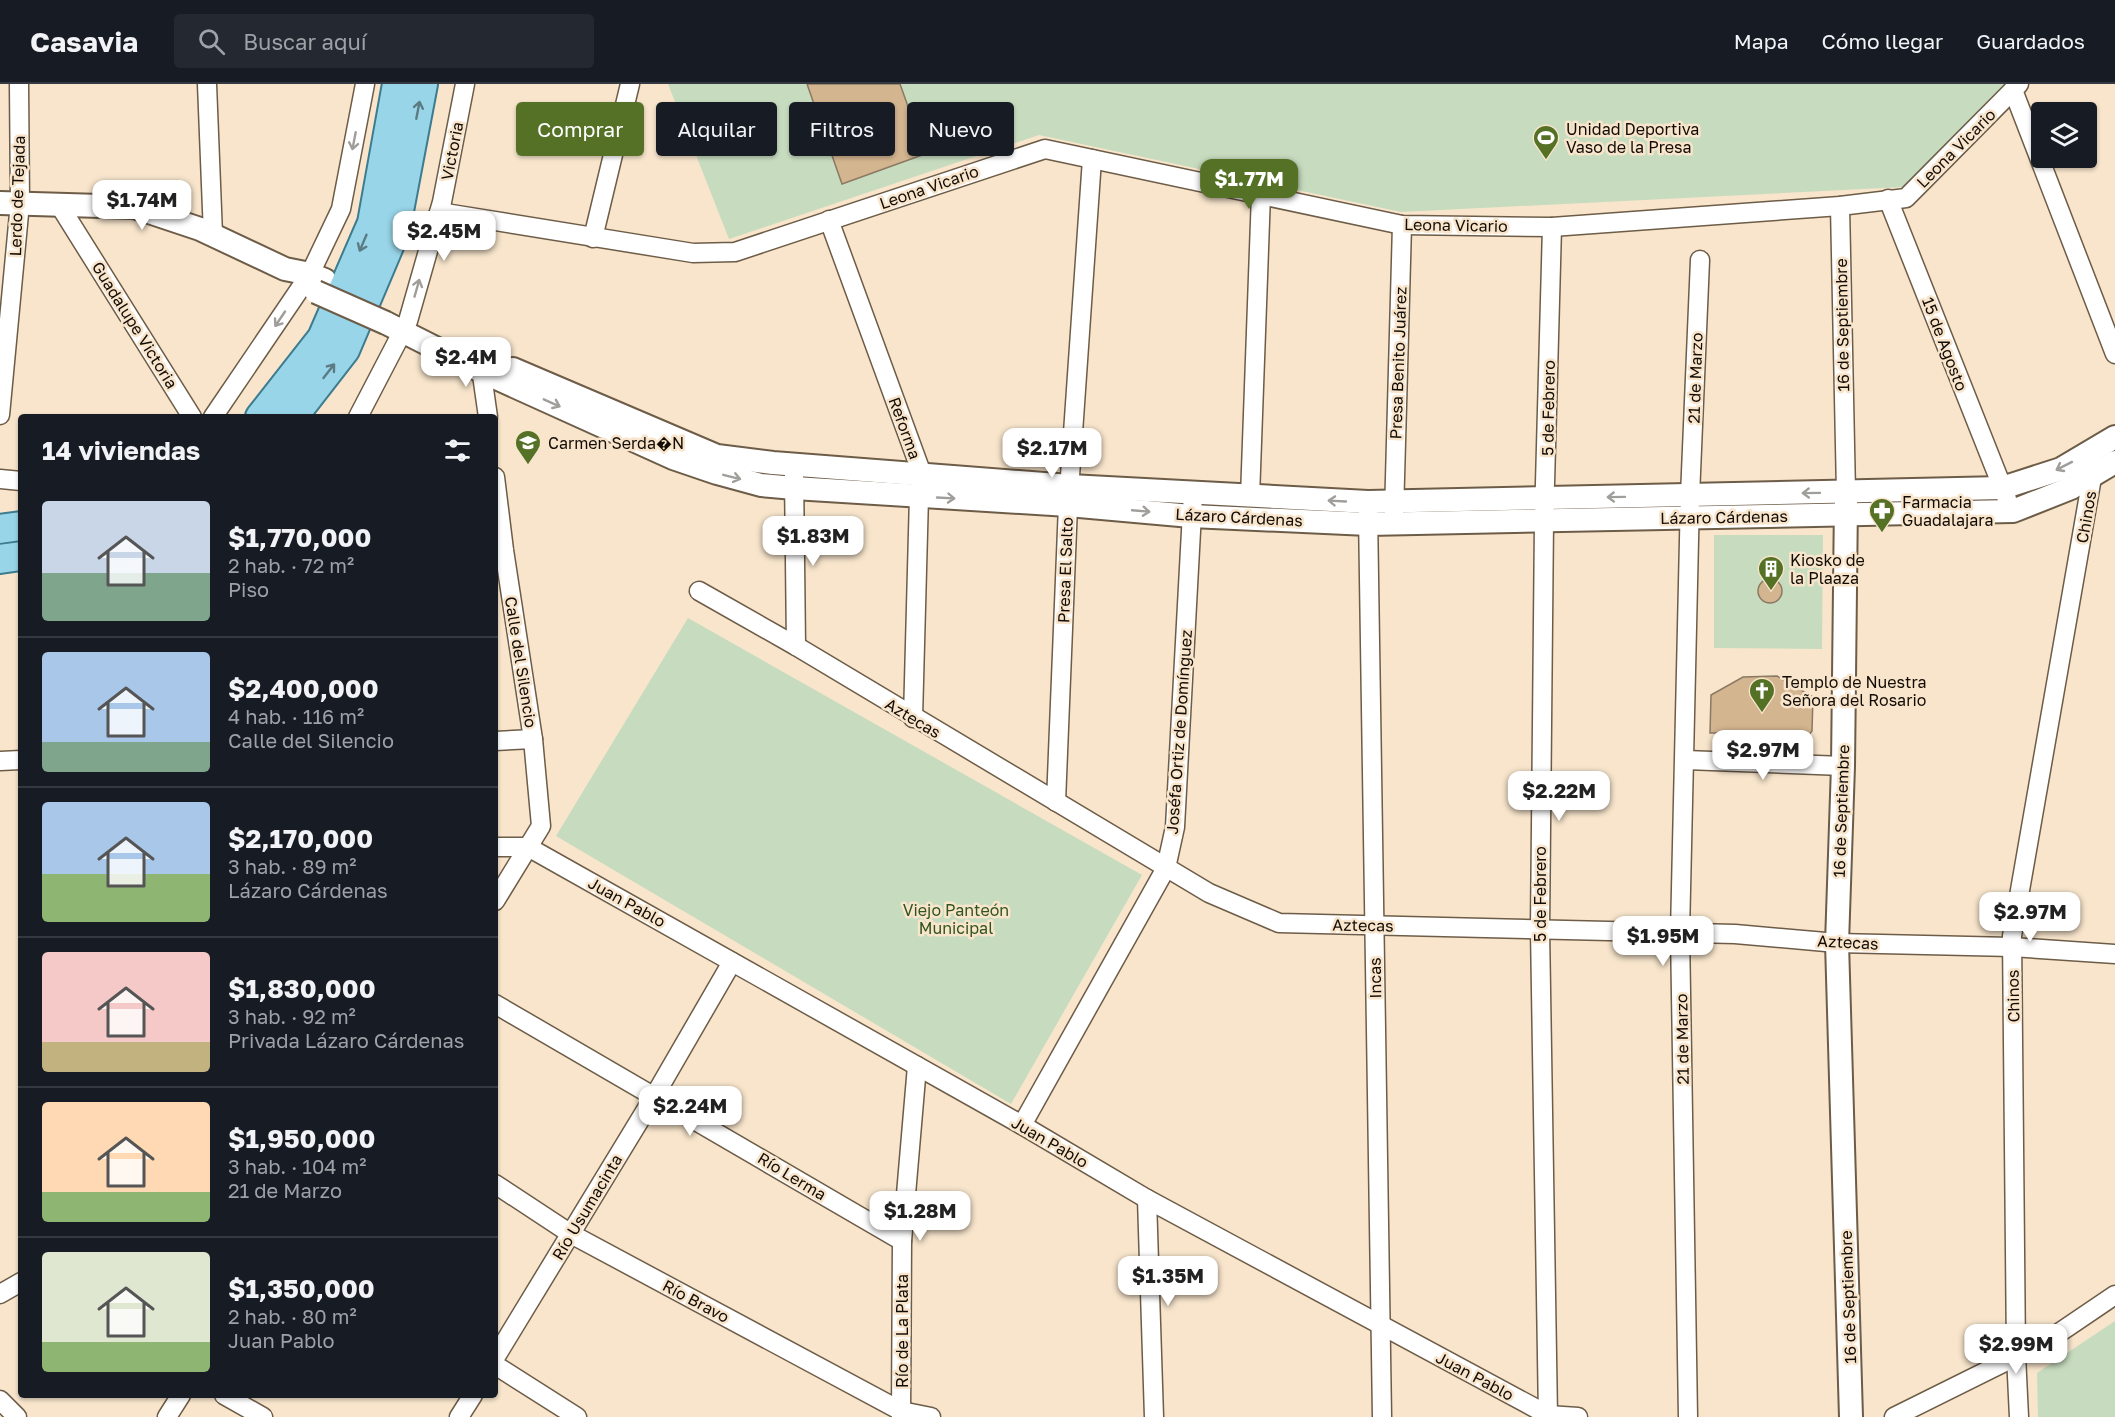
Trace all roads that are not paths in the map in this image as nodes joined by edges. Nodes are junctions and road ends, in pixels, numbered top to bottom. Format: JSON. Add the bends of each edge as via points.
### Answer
{"nodes":[{"id":1,"x":19,"y":84,"type":"edge"},
{"id":2,"x":207,"y":84,"type":"edge"},
{"id":3,"x":365,"y":84,"type":"edge"},
{"id":4,"x":397,"y":84,"type":"edge"},
{"id":5,"x":423,"y":84,"type":"edge"},
{"id":6,"x":465,"y":84,"type":"edge"},
{"id":7,"x":630,"y":84,"type":"edge"},
{"id":8,"x":2016,"y":87,"type":"edge"},
{"id":9,"x":1092,"y":159,"type":"junction"},
{"id":10,"x":1261,"y":194,"type":"junction"},
{"id":11,"x":1888,"y":199,"type":"junction"},
{"id":12,"x":10,"y":203,"type":"edge"},
{"id":13,"x":58,"y":203,"type":"junction"},
{"id":14,"x":1840,"y":206,"type":"junction"},
{"id":15,"x":439,"y":212,"type":"junction"},
{"id":16,"x":829,"y":220,"type":"junction"},
{"id":17,"x":1402,"y":225,"type":"junction"},
{"id":18,"x":1552,"y":227,"type":"junction"},
{"id":19,"x":213,"y":235,"type":"junction"},
{"id":20,"x":593,"y":238,"type":"junction"},
{"id":21,"x":1700,"y":260,"type":"dead end"},
{"id":22,"x":314,"y":283,"type":"junction"},
{"id":23,"x":397,"y":321,"type":"junction"},
{"id":24,"x":2115,"y":354,"type":"edge"},
{"id":25,"x":481,"y":363,"type":"junction"},
{"id":26,"x":190,"y":414,"type":"edge"},
{"id":27,"x":215,"y":414,"type":"edge"},
{"id":28,"x":262,"y":414,"type":"edge"},
{"id":29,"x":295,"y":414,"type":"edge"},
{"id":30,"x":359,"y":414,"type":"edge"},
{"id":31,"x":488,"y":414,"type":"edge"},
{"id":32,"x":0,"y":415,"type":"edge"},
{"id":33,"x":2115,"y":437,"type":"edge"},
{"id":34,"x":2094,"y":450,"type":"junction"},
{"id":35,"x":2115,"y":462,"type":"edge"},
{"id":36,"x":795,"y":464,"type":"junction"},
{"id":37,"x":922,"y":474,"type":"junction"},
{"id":38,"x":2094,"y":475,"type":"junction"},
{"id":39,"x":0,"y":479,"type":"edge"},
{"id":40,"x":18,"y":481,"type":"edge"},
{"id":41,"x":794,"y":488,"type":"junction"},
{"id":42,"x":2002,"y":488,"type":"junction"},
{"id":43,"x":919,"y":496,"type":"junction"},
{"id":44,"x":1069,"y":496,"type":"junction"},
{"id":45,"x":1250,"y":497,"type":"junction"},
{"id":46,"x":1846,"y":503,"type":"junction"},
{"id":47,"x":1192,"y":505,"type":"junction"},
{"id":48,"x":1690,"y":506,"type":"junction"},
{"id":49,"x":1545,"y":509,"type":"junction"},
{"id":50,"x":2013,"y":511,"type":"junction"},
{"id":51,"x":1394,"y":512,"type":"junction"},
{"id":52,"x":1368,"y":513,"type":"junction"},
{"id":53,"x":18,"y":526,"type":"edge"},
{"id":54,"x":0,"y":529,"type":"edge"},
{"id":55,"x":498,"y":532,"type":"edge"},
{"id":56,"x":499,"y":550,"type":"edge"},
{"id":57,"x":18,"y":556,"type":"edge"},
{"id":58,"x":0,"y":559,"type":"edge"},
{"id":59,"x":699,"y":591,"type":"dead end"},
{"id":60,"x":796,"y":646,"type":"junction"},
{"id":61,"x":913,"y":718,"type":"junction"},
{"id":62,"x":533,"y":739,"type":"junction"},
{"id":63,"x":498,"y":741,"type":"edge"},
{"id":64,"x":18,"y":760,"type":"edge"},
{"id":65,"x":1685,"y":760,"type":"junction"},
{"id":66,"x":0,"y":761,"type":"edge"},
{"id":67,"x":1843,"y":766,"type":"junction"},
{"id":68,"x":1056,"y":802,"type":"junction"},
{"id":69,"x":498,"y":847,"type":"edge"},
{"id":70,"x":528,"y":847,"type":"junction"},
{"id":71,"x":1166,"y":868,"type":"junction"},
{"id":72,"x":498,"y":896,"type":"edge"},
{"id":73,"x":1374,"y":926,"type":"junction"},
{"id":74,"x":1540,"y":929,"type":"junction"},
{"id":75,"x":1680,"y":933,"type":"junction"},
{"id":76,"x":1837,"y":943,"type":"junction"},
{"id":77,"x":2012,"y":947,"type":"junction"},
{"id":78,"x":2115,"y":954,"type":"edge"},
{"id":79,"x":732,"y":962,"type":"junction"},
{"id":80,"x":498,"y":1006,"type":"edge"},
{"id":81,"x":917,"y":1066,"type":"junction"},
{"id":82,"x":655,"y":1095,"type":"junction"},
{"id":83,"x":1022,"y":1125,"type":"junction"},
{"id":84,"x":498,"y":1186,"type":"edge"},
{"id":85,"x":1147,"y":1199,"type":"junction"},
{"id":86,"x":571,"y":1234,"type":"junction"},
{"id":87,"x":902,"y":1241,"type":"junction"},
{"id":88,"x":18,"y":1284,"type":"edge"},
{"id":89,"x":0,"y":1294,"type":"edge"},
{"id":90,"x":2115,"y":1295,"type":"edge"},
{"id":91,"x":1381,"y":1326,"type":"junction"},
{"id":92,"x":498,"y":1353,"type":"edge"},
{"id":93,"x":2016,"y":1355,"type":"junction"},
{"id":94,"x":498,"y":1367,"type":"edge"},
{"id":95,"x":179,"y":1398,"type":"edge"},
{"id":96,"x":229,"y":1398,"type":"edge"},
{"id":97,"x":471,"y":1398,"type":"edge"},
{"id":98,"x":0,"y":1402,"type":"edge"},
{"id":99,"x":901,"y":1414,"type":"edge"},
{"id":100,"x":1548,"y":1416,"type":"edge"},
{"id":101,"x":17,"y":1417,"type":"edge"},
{"id":102,"x":167,"y":1417,"type":"edge"},
{"id":103,"x":263,"y":1417,"type":"edge"},
{"id":104,"x":459,"y":1417,"type":"edge"},
{"id":105,"x":577,"y":1417,"type":"edge"},
{"id":106,"x":931,"y":1417,"type":"edge"},
{"id":107,"x":1154,"y":1417,"type":"edge"},
{"id":108,"x":1382,"y":1417,"type":"edge"},
{"id":109,"x":1578,"y":1417,"type":"edge"},
{"id":110,"x":1688,"y":1417,"type":"edge"},
{"id":111,"x":1851,"y":1417,"type":"edge"},
{"id":112,"x":1894,"y":1417,"type":"edge"},
{"id":113,"x":2019,"y":1417,"type":"edge"}],
"edges":[{"from":1,"to":12,"type":"street","name":"Lerdo de Tejada"},
{"from":2,"to":19,"type":"street"},
{"from":3,"to":22,"type":"street","one_way":true,"via":[[341,209]]},
{"from":4,"to":28,"type":"main road","one_way":true,"via":[[372,223],[322,338]]},
{"from":29,"to":5,"type":"main road","one_way":true,"via":[[345,350],[395,232]]},
{"from":6,"to":15,"type":"street","name":"Victoria"},
{"from":7,"to":20,"type":"street"},
{"from":8,"to":11,"type":"street","name":"Leona Vicario","via":[[1906,198]]},
{"from":8,"to":24,"type":"street"},
{"from":9,"to":10,"type":"street","name":"Leona Vicario"},
{"from":9,"to":16,"type":"street","name":"Leona Vicario","via":[[1045,149]]},
{"from":9,"to":44,"type":"street","name":"Presa El Salto"},
{"from":10,"to":17,"type":"street","name":"Leona Vicario"},
{"from":10,"to":45,"type":"street"},
{"from":11,"to":14,"type":"street","name":"Leona Vicario"},
{"from":11,"to":42,"type":"street","name":"15 de Agosto"},
{"from":12,"to":13,"type":"street","name":"Lázaro Cárdenas"},
{"from":12,"to":32,"type":"street","name":"Lerdo de Tejada"},
{"from":13,"to":19,"type":"street","name":"Lázaro Cárdenas","via":[[134,207]]},
{"from":13,"to":26,"type":"street","name":"Guadalupe Victoria"},
{"from":14,"to":18,"type":"street","name":"Leona Vicario"},
{"from":14,"to":46,"type":"street","name":"16 de Septiembre"},
{"from":15,"to":20,"type":"street","name":"Leona Vicario"},
{"from":23,"to":15,"type":"street","name":"Victoria","one_way":true},
{"from":16,"to":20,"type":"street","name":"Leona Vicario","via":[[735,252],[693,254]]},
{"from":16,"to":37,"type":"street","name":"Reforma"},
{"from":17,"to":18,"type":"street","name":"Leona Vicario"},
{"from":17,"to":51,"type":"street","name":"Presa Benito Juárez"},
{"from":18,"to":49,"type":"street","name":"5 de Febrero"},
{"from":19,"to":22,"type":"street","name":"Lázaro Cárdenas"},
{"from":21,"to":48,"type":"street","name":"21 de Marzo"},
{"from":22,"to":23,"type":"street","name":"Lázaro Cárdenas"},
{"from":22,"to":27,"type":"street","one_way":true},
{"from":23,"to":25,"type":"street","name":"Lázaro Cárdenas"},
{"from":23,"to":30,"type":"street","name":"Victoria"},
{"from":25,"to":31,"type":"street"},
{"from":25,"to":36,"type":"street","name":"Lázaro Cárdenas","via":[[717,456]]},
{"from":25,"to":41,"type":"street","name":"Lázaro Cárdenas","one_way":true,"via":[[673,458],[761,485]]},
{"from":33,"to":34,"type":"street","name":"Lázaro Cárdenas"},
{"from":34,"to":38,"type":"street","name":"Chinos"},
{"from":34,"to":42,"type":"street","name":"Lázaro Cárdenas","one_way":true,"via":[[2061,469]]},
{"from":35,"to":38,"type":"street","name":"Lázaro Cárdenas"},
{"from":36,"to":37,"type":"street","name":"Lázaro Cárdenas"},
{"from":36,"to":41,"type":"street"},
{"from":37,"to":43,"type":"street","name":"Reforma"},
{"from":37,"to":44,"type":"street","name":"Lázaro Cárdenas"},
{"from":38,"to":50,"type":"street","name":"Lázaro Cárdenas"},
{"from":38,"to":77,"type":"street","name":"Chinos"},
{"from":39,"to":40,"type":"street"},
{"from":41,"to":43,"type":"street","name":"Lázaro Cárdenas"},
{"from":41,"to":60,"type":"street"},
{"from":42,"to":46,"type":"street","name":"Lázaro Cárdenas"},
{"from":42,"to":50,"type":"street","name":"15 de Agosto"},
{"from":43,"to":44,"type":"street","name":"Lázaro Cárdenas","one_way":true},
{"from":43,"to":61,"type":"street","name":"Reforma"},
{"from":44,"to":47,"type":"street","name":"Lázaro Cárdenas"},
{"from":44,"to":68,"type":"street","name":"Presa El Salto"},
{"from":45,"to":47,"type":"street","name":"Lázaro Cárdenas"},
{"from":52,"to":45,"type":"street","name":"Lázaro Cárdenas","one_way":true},
{"from":46,"to":48,"type":"street","name":"Lázaro Cárdenas"},
{"from":46,"to":50,"type":"street","name":"Lázaro Cárdenas"},
{"from":46,"to":67,"type":"street","name":"16 de Septiembre"},
{"from":47,"to":52,"type":"street","name":"Lázaro Cárdenas"},
{"from":47,"to":71,"type":"street","name":"Joséfa Ortiz de Domínguez","via":[[1175,827]]},
{"from":48,"to":49,"type":"street","name":"Lázaro Cárdenas"},
{"from":48,"to":65,"type":"street","name":"21 de Marzo"},
{"from":49,"to":51,"type":"street","name":"Lázaro Cárdenas"},
{"from":49,"to":74,"type":"street","name":"5 de Febrero"},
{"from":51,"to":52,"type":"street","name":"Lázaro Cárdenas"},
{"from":52,"to":73,"type":"street","name":"Incas"},
{"from":53,"to":54,"type":"main road"},
{"from":55,"to":56,"type":"street","name":"Calle del Silencio"},
{"from":56,"to":62,"type":"street","name":"Calle del Silencio"},
{"from":57,"to":58,"type":"main road"},
{"from":59,"to":60,"type":"street","name":"Aztecas"},
{"from":60,"to":61,"type":"street","name":"Aztecas"},
{"from":61,"to":68,"type":"street","name":"Aztecas"},
{"from":62,"to":63,"type":"street"},
{"from":62,"to":70,"type":"street","name":"Calle del Silencio","via":[[541,826]]},
{"from":64,"to":66,"type":"street"},
{"from":65,"to":67,"type":"street"},
{"from":65,"to":75,"type":"street","name":"21 de Marzo"},
{"from":67,"to":76,"type":"street","name":"16 de Septiembre"},
{"from":68,"to":71,"type":"street","name":"Aztecas"},
{"from":69,"to":70,"type":"street"},
{"from":70,"to":72,"type":"street","name":"Calle del Silencio"},
{"from":70,"to":79,"type":"street","name":"Juan Pablo"},
{"from":71,"to":73,"type":"street","name":"Aztecas","via":[[1209,893],[1279,923]]},
{"from":71,"to":83,"type":"street","name":"Joséfa Ortiz de Domínguez"},
{"from":73,"to":74,"type":"street","name":"Aztecas"},
{"from":73,"to":91,"type":"street","name":"Incas"},
{"from":74,"to":75,"type":"street","name":"Aztecas"},
{"from":74,"to":100,"type":"street","name":"5 de Febrero"},
{"from":75,"to":76,"type":"street","name":"Aztecas"},
{"from":75,"to":110,"type":"street","name":"21 de Marzo"},
{"from":76,"to":77,"type":"street","name":"Aztecas"},
{"from":76,"to":111,"type":"street","name":"16 de Septiembre"},
{"from":77,"to":78,"type":"street","name":"Aztecas"},
{"from":77,"to":93,"type":"street","name":"Chinos"},
{"from":79,"to":81,"type":"street","name":"Juan Pablo"},
{"from":79,"to":82,"type":"street","name":"Río Usumacinta"},
{"from":80,"to":82,"type":"street","name":"Río Lerma"},
{"from":81,"to":83,"type":"street","name":"Juan Pablo"},
{"from":81,"to":87,"type":"street","name":"Río de La Plata"},
{"from":82,"to":86,"type":"street","name":"Río Usumacinta"},
{"from":82,"to":87,"type":"street","name":"Río Lerma"},
{"from":83,"to":85,"type":"street","name":"Juan Pablo"},
{"from":84,"to":86,"type":"street","name":"Río Bravo"},
{"from":85,"to":91,"type":"street","name":"Juan Pablo"},
{"from":85,"to":107,"type":"street"},
{"from":86,"to":92,"type":"street","name":"Río Usumacinta"},
{"from":86,"to":99,"type":"street","name":"Río Bravo"},
{"from":87,"to":99,"type":"street","name":"Río de La Plata"},
{"from":88,"to":89,"type":"street"},
{"from":90,"to":93,"type":"street","via":[[2047,1341]]},
{"from":91,"to":100,"type":"street","name":"Juan Pablo"},
{"from":91,"to":108,"type":"street","name":"Incas"},
{"from":93,"to":112,"type":"street"},
{"from":93,"to":113,"type":"street","name":"Chinos"},
{"from":94,"to":105,"type":"street"},
{"from":95,"to":102,"type":"street"},
{"from":96,"to":103,"type":"street"},
{"from":97,"to":104,"type":"street"},
{"from":98,"to":101,"type":"street"},
{"from":99,"to":106,"type":"street","name":"Río Bravo"},
{"from":100,"to":109,"type":"street","name":"Juan Pablo"}]}
